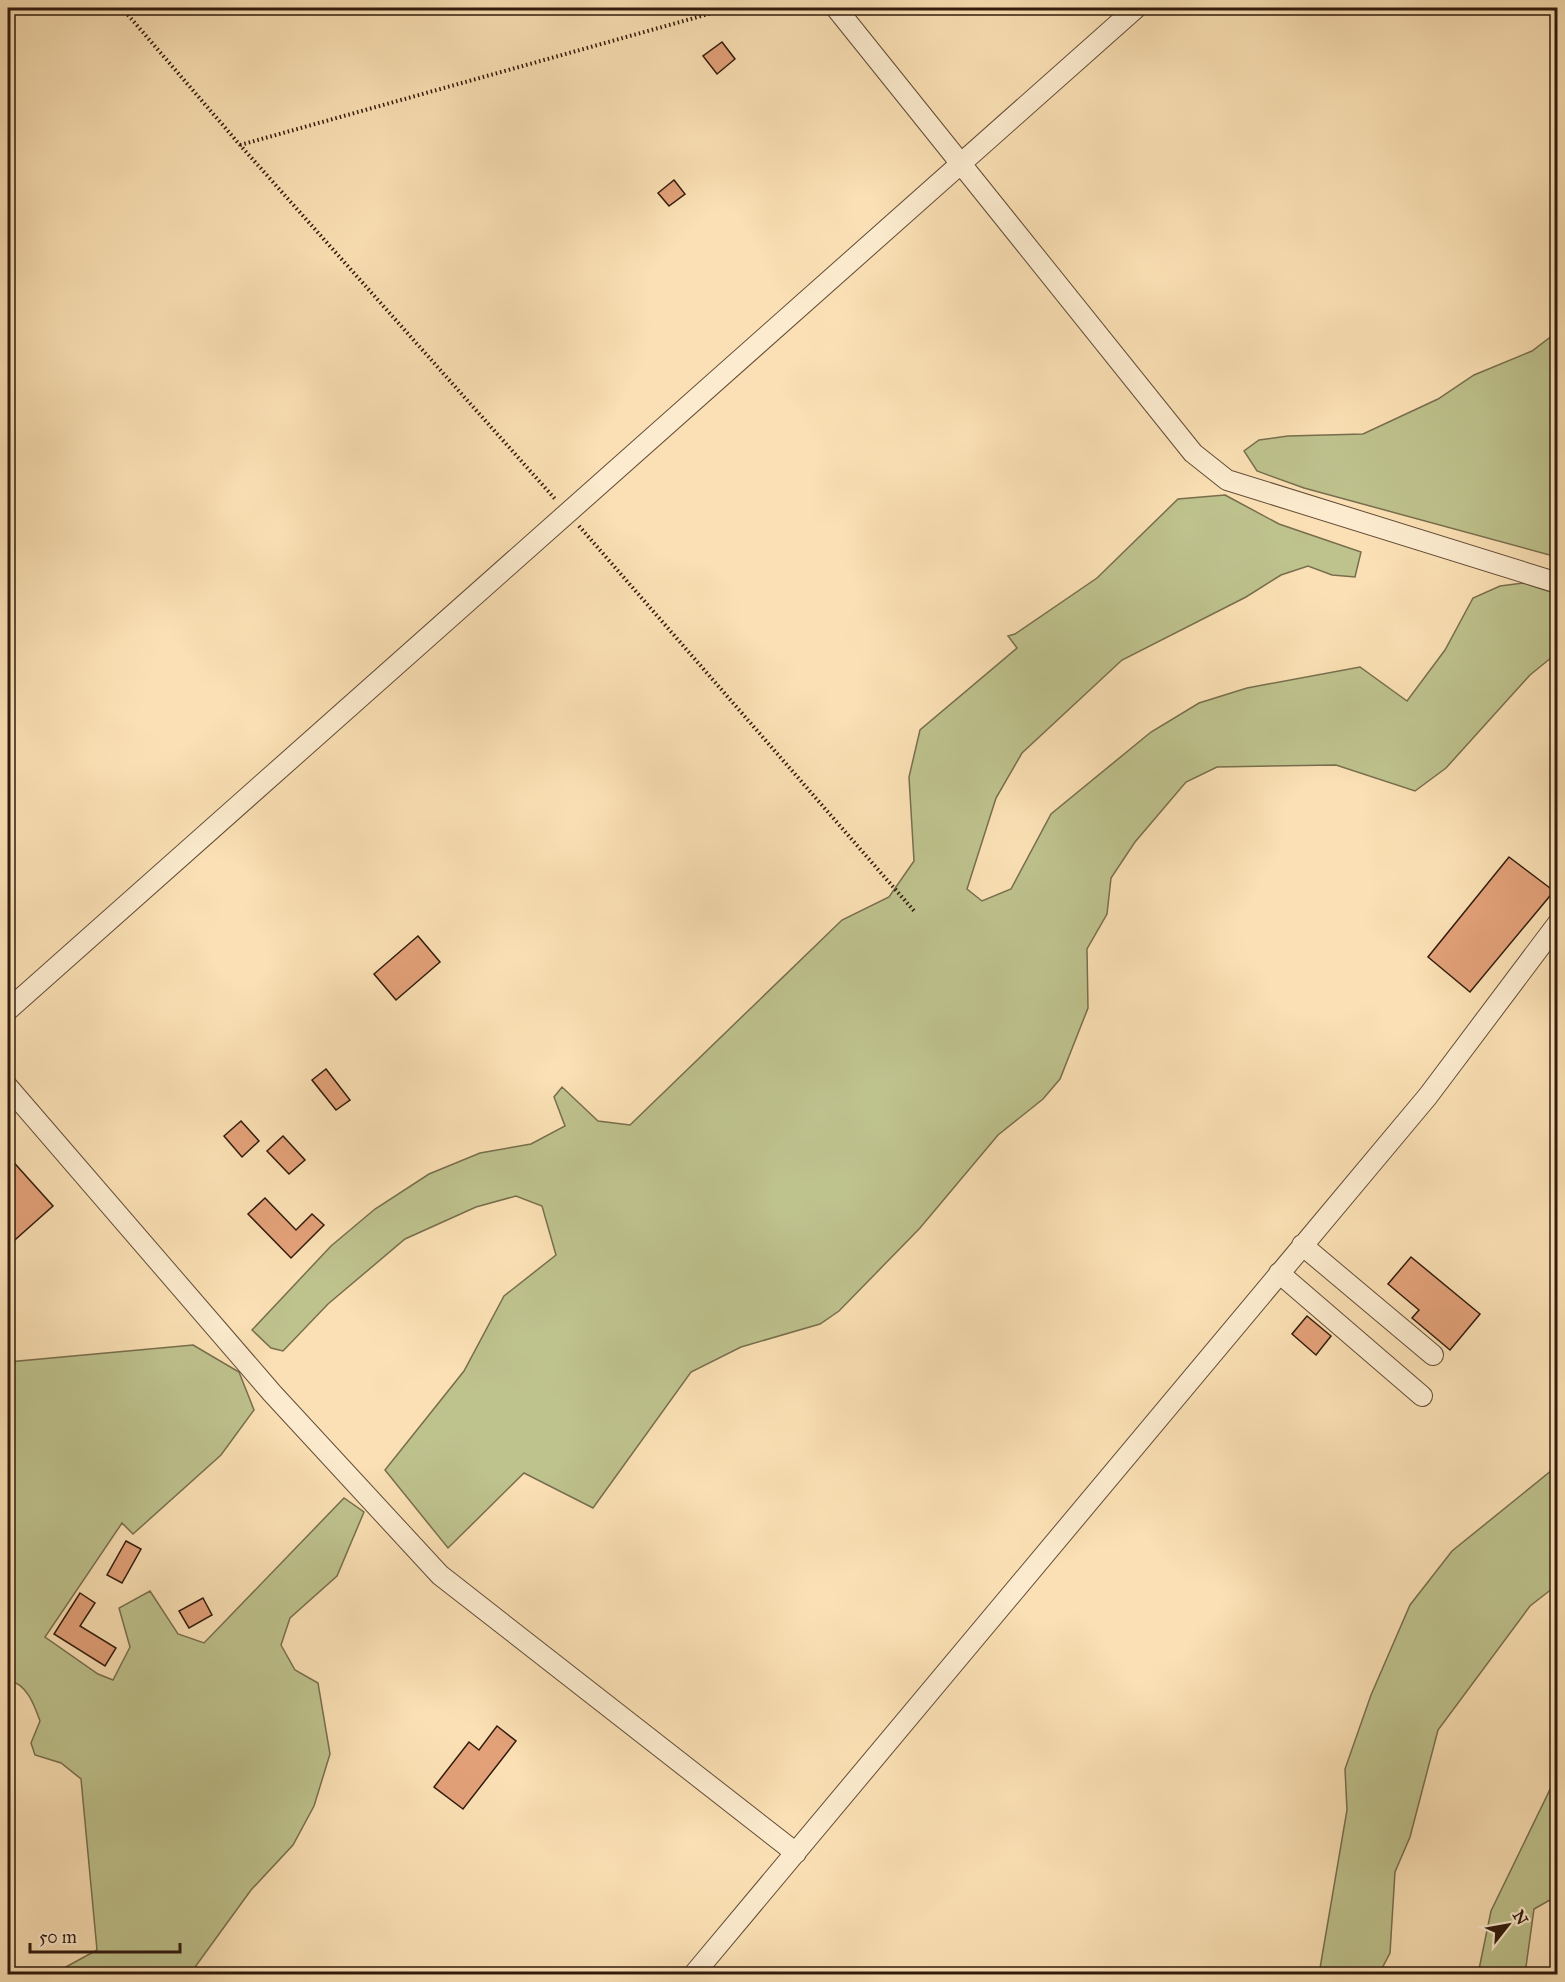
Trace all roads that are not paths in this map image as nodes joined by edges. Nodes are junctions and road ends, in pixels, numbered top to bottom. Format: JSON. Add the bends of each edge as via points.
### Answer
{"nodes":[{"id":1,"x":836,"y":8,"type":"edge"},
{"id":2,"x":1136,"y":8,"type":"edge"},
{"id":3,"x":960,"y":165,"type":"junction"},
{"id":4,"x":1557,"y":583,"type":"edge"},
{"id":5,"x":1557,"y":923,"type":"edge"},
{"id":6,"x":8,"y":1010,"type":"edge"},
{"id":7,"x":8,"y":1087,"type":"edge"},
{"id":8,"x":1302,"y":1245,"type":"junction"},
{"id":9,"x":1279,"y":1273,"type":"junction"},
{"id":10,"x":1433,"y":1355,"type":"dead end"},
{"id":11,"x":1422,"y":1396,"type":"dead end"},
{"id":12,"x":796,"y":1853,"type":"junction"},
{"id":13,"x":694,"y":1974,"type":"edge"}],
"edges":[{"from":1,"to":3,"type":"street"},
{"from":2,"to":3,"type":"street"},
{"from":3,"to":4,"type":"street","via":[[1193,453],[1227,480]]},
{"from":3,"to":6,"type":"street"},
{"from":5,"to":8,"type":"street","via":[[1428,1096]]},
{"from":7,"to":12,"type":"street","via":[[272,1393],[440,1575]]},
{"from":8,"to":9,"type":"street"},
{"from":8,"to":10,"type":"street"},
{"from":9,"to":11,"type":"street"},
{"from":9,"to":12,"type":"street"},
{"from":12,"to":13,"type":"street"}]}
